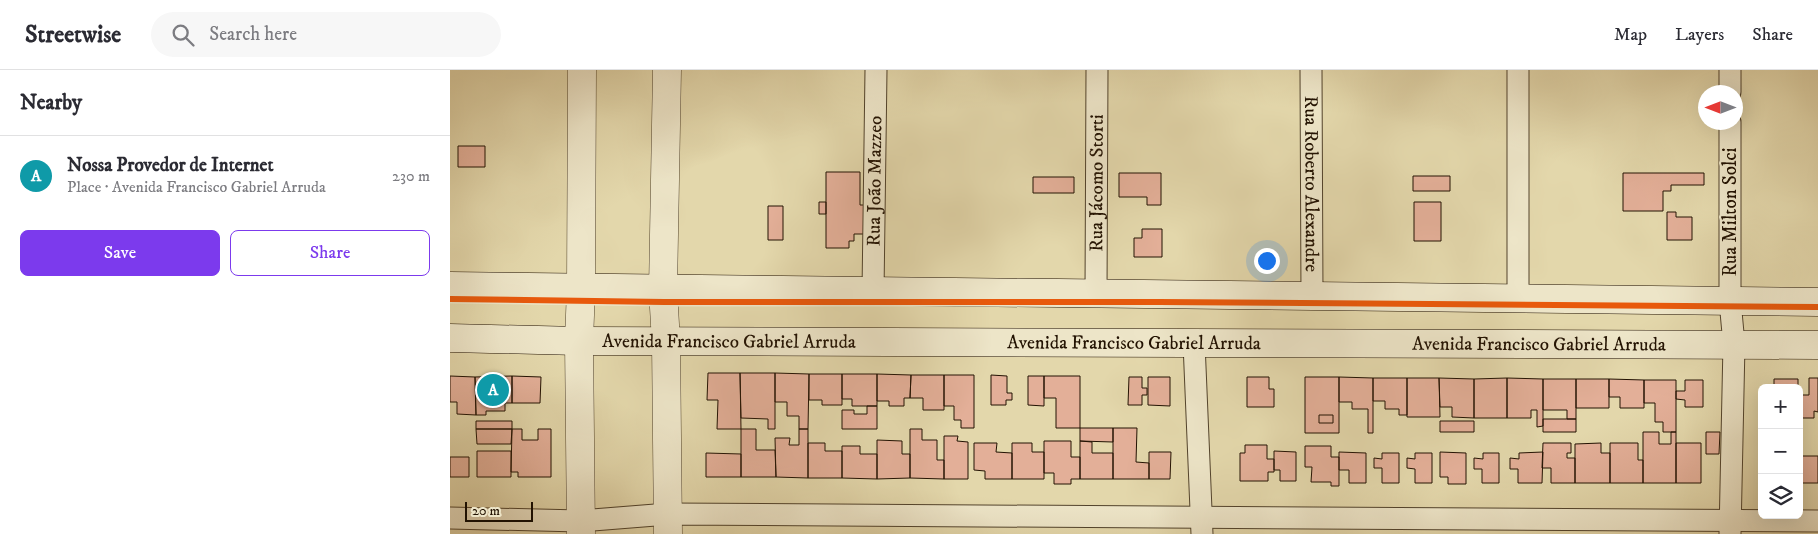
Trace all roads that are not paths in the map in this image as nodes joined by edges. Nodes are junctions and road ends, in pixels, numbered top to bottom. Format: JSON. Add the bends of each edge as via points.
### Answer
{"nodes":[{"id":1,"x":582,"y":70,"type":"edge"},
{"id":2,"x":667,"y":70,"type":"edge"},
{"id":3,"x":876,"y":70,"type":"edge"},
{"id":4,"x":1097,"y":70,"type":"edge"},
{"id":5,"x":1311,"y":70,"type":"edge"},
{"id":6,"x":1518,"y":70,"type":"edge"},
{"id":7,"x":1730,"y":70,"type":"edge"},
{"id":8,"x":1730,"y":85,"type":"edge"},
{"id":9,"x":1730,"y":130,"type":"edge"},
{"id":10,"x":450,"y":286,"type":"edge"},
{"id":11,"x":581,"y":288,"type":"junction"},
{"id":12,"x":663,"y":290,"type":"junction"},
{"id":13,"x":873,"y":292,"type":"junction"},
{"id":14,"x":1096,"y":294,"type":"junction"},
{"id":15,"x":1312,"y":297,"type":"junction"},
{"id":16,"x":1518,"y":299,"type":"junction"},
{"id":17,"x":1730,"y":301,"type":"junction"},
{"id":18,"x":1818,"y":302,"type":"edge"},
{"id":19,"x":450,"y":338,"type":"edge"},
{"id":20,"x":578,"y":341,"type":"junction"},
{"id":21,"x":666,"y":342,"type":"junction"},
{"id":22,"x":1194,"y":343,"type":"junction"},
{"id":23,"x":1734,"y":344,"type":"junction"},
{"id":24,"x":1818,"y":345,"type":"edge"},
{"id":25,"x":450,"y":518,"type":"edge"},
{"id":26,"x":1818,"y":521,"type":"edge"},
{"id":27,"x":668,"y":524,"type":"edge"},
{"id":28,"x":1202,"y":526,"type":"edge"},
{"id":29,"x":580,"y":527,"type":"edge"},
{"id":30,"x":1730,"y":527,"type":"edge"}],
"edges":[{"from":1,"to":11,"type":"main road"},
{"from":2,"to":12,"type":"main road"},
{"from":3,"to":13,"type":"street","name":"Rua João Mazzeo"},
{"from":4,"to":14,"type":"street","name":"Rua Jácomo Storti"},
{"from":5,"to":15,"type":"street","name":"Rua Roberto Alexandre"},
{"from":6,"to":16,"type":"street"},
{"from":7,"to":8,"type":"street"},
{"from":9,"to":17,"type":"street","name":"Rua Milton Solci"},
{"from":10,"to":11,"type":"main road"},
{"from":11,"to":12,"type":"main road"},
{"from":11,"to":20,"type":"main road"},
{"from":12,"to":13,"type":"main road"},
{"from":12,"to":21,"type":"main road"},
{"from":13,"to":14,"type":"main road"},
{"from":14,"to":15,"type":"main road"},
{"from":15,"to":16,"type":"main road"},
{"from":16,"to":17,"type":"main road"},
{"from":17,"to":18,"type":"main road"},
{"from":17,"to":23,"type":"street","name":"Rua Milton Solci"},
{"from":19,"to":20,"type":"main road","name":"Avenida Francisco Gabriel Arruda"},
{"from":20,"to":21,"type":"main road","name":"Avenida Francisco Gabriel Arruda"},
{"from":20,"to":29,"type":"main road"},
{"from":21,"to":22,"type":"main road","name":"Avenida Francisco Gabriel Arruda"},
{"from":21,"to":27,"type":"main road"},
{"from":22,"to":23,"type":"main road","name":"Avenida Francisco Gabriel Arruda"},
{"from":22,"to":28,"type":"street"},
{"from":23,"to":24,"type":"main road","name":"Avenida Francisco Gabriel Arruda"},
{"from":23,"to":30,"type":"street","name":"Rua Milton Solci"},
{"from":25,"to":29,"type":"street"},
{"from":26,"to":30,"type":"street"},
{"from":27,"to":28,"type":"street"},
{"from":27,"to":29,"type":"street"},
{"from":28,"to":30,"type":"street"}]}
